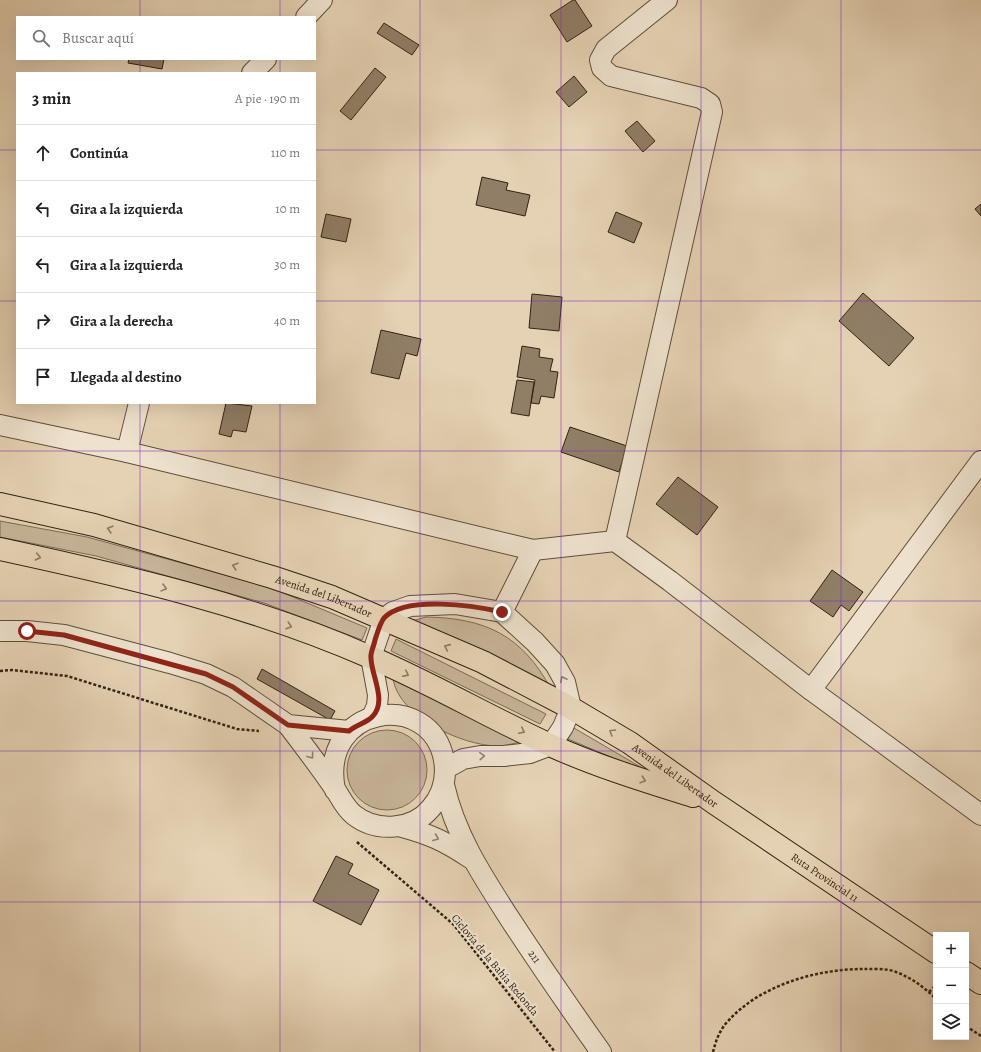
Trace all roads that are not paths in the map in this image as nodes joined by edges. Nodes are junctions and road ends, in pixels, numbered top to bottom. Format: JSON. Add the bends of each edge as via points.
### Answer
{"nodes":[{"id":1,"x":322,"y":0,"type":"edge"},
{"id":2,"x":667,"y":0,"type":"edge"},
{"id":3,"x":307,"y":16,"type":"edge"},
{"id":4,"x":265,"y":60,"type":"edge"},
{"id":5,"x":253,"y":72,"type":"edge"},
{"id":6,"x":139,"y":404,"type":"edge"},
{"id":7,"x":0,"y":425,"type":"edge"},
{"id":8,"x":127,"y":452,"type":"junction"},
{"id":9,"x":981,"y":461,"type":"edge"},
{"id":10,"x":0,"y":504,"type":"edge"},
{"id":11,"x":615,"y":541,"type":"junction"},
{"id":12,"x":0,"y":549,"type":"edge"},
{"id":13,"x":533,"y":550,"type":"junction"},
{"id":14,"x":502,"y":612,"type":"junction"},
{"id":15,"x":384,"y":619,"type":"junction"},
{"id":16,"x":0,"y":631,"type":"edge"},
{"id":17,"x":370,"y":657,"type":"junction"},
{"id":18,"x":811,"y":690,"type":"junction"},
{"id":19,"x":571,"y":708,"type":"junction"},
{"id":20,"x":372,"y":717,"type":"junction"},
{"id":21,"x":288,"y":725,"type":"junction"},
{"id":22,"x":349,"y":731,"type":"junction"},
{"id":23,"x":551,"y":745,"type":"junction"},
{"id":24,"x":445,"y":777,"type":"junction"},
{"id":25,"x":336,"y":790,"type":"junction"},
{"id":26,"x":713,"y":802,"type":"junction"},
{"id":27,"x":981,"y":815,"type":"edge"},
{"id":28,"x":399,"y":826,"type":"junction"},
{"id":29,"x":472,"y":859,"type":"junction"},
{"id":30,"x":933,"y":950,"type":"edge"},
{"id":31,"x":969,"y":974,"type":"edge"},
{"id":32,"x":981,"y":983,"type":"edge"},
{"id":33,"x":601,"y":1052,"type":"edge"}],
"edges":[{"from":1,"to":3,"type":"street"},
{"from":2,"to":11,"type":"street","via":[[606,49],[600,60],[602,68],[611,76],[701,98],[710,104],[712,112]]},
{"from":4,"to":5,"type":"street"},
{"from":6,"to":8,"type":"street"},
{"from":7,"to":8,"type":"street"},
{"from":8,"to":13,"type":"street"},
{"from":9,"to":18,"type":"street"},
{"from":15,"to":10,"type":"main road","name":"Avenida del Libertador","one_way":true,"via":[[332,597],[272,577],[94,525]]},
{"from":11,"to":13,"type":"street"},
{"from":11,"to":18,"type":"street"},
{"from":12,"to":17,"type":"main road","name":"Avenida del Libertador","one_way":true,"via":[[96,570],[219,603],[309,632]]},
{"from":13,"to":14,"type":"street"},
{"from":14,"to":15,"type":"street","via":[[455,604],[410,606],[393,612]]},
{"from":19,"to":14,"type":"street","one_way":true,"via":[[565,682],[555,664]]},
{"from":15,"to":17,"type":"street"},
{"from":19,"to":15,"type":"main road","name":"Avenida del Libertador","one_way":true,"via":[[483,662]]},
{"from":16,"to":21,"type":"street","via":[[64,635],[206,674],[233,687]]},
{"from":17,"to":20,"type":"street","via":[[378,695],[378,706]]},
{"from":17,"to":23,"type":"main road","name":"Avenida del Libertador","one_way":true},
{"from":18,"to":27,"type":"street"},
{"from":19,"to":23,"type":"street"},
{"from":26,"to":19,"type":"main road","name":"Avenida del Libertador","one_way":true,"via":[[630,743]]},
{"from":20,"to":22,"type":"street"},
{"from":20,"to":24,"type":"street","via":[[391,714],[408,718],[424,727],[436,739],[443,753]]},
{"from":21,"to":22,"type":"street"},
{"from":21,"to":25,"type":"street","one_way":true},
{"from":22,"to":25,"type":"street","via":[[339,743],[334,758],[332,774]]},
{"from":24,"to":23,"type":"street","one_way":true,"via":[[463,759],[530,753]]},
{"from":23,"to":26,"type":"main road","name":"Avenida del Libertador","one_way":true,"via":[[622,773]]},
{"from":24,"to":28,"type":"street","via":[[438,800],[428,812],[414,822]]},
{"from":24,"to":29,"type":"street","name":"211","via":[[449,808]]},
{"from":25,"to":28,"type":"street","via":[[343,804],[354,816],[383,827]]},
{"from":26,"to":30,"type":"main road","name":"Ruta Provincial 11"},
{"from":28,"to":29,"type":"street","name":"211","one_way":true,"via":[[448,843]]},
{"from":29,"to":33,"type":"street","name":"211","via":[[546,975]]},
{"from":31,"to":32,"type":"main road"}]}
